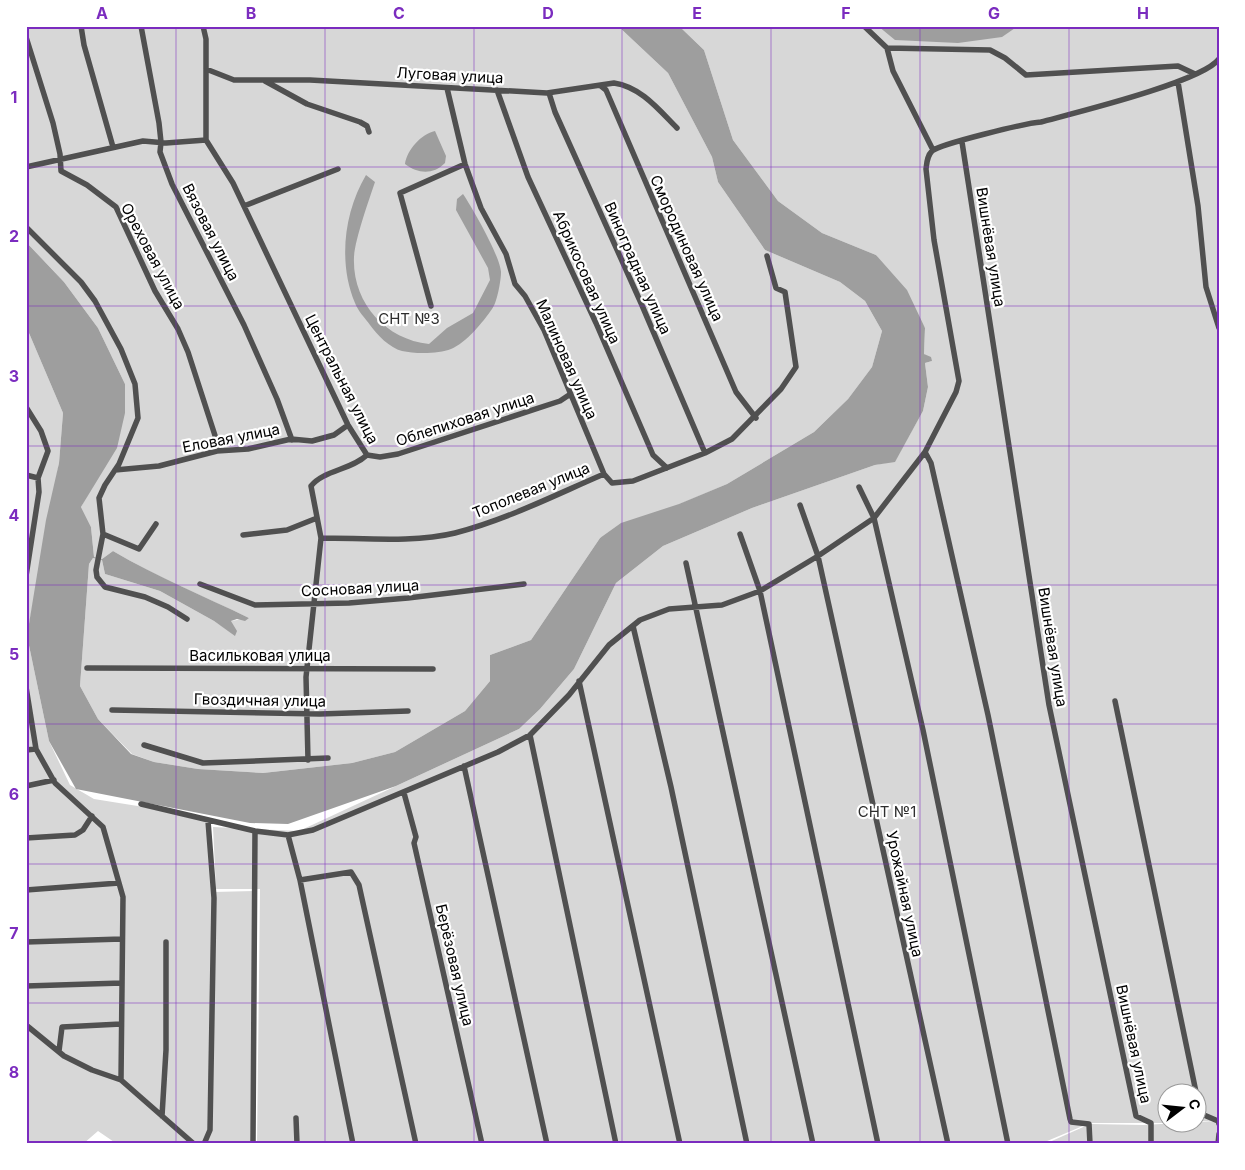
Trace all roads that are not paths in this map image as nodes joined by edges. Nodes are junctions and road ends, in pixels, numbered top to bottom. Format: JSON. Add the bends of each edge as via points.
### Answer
{"nodes":[{"id":1,"x":81,"y":26,"type":"edge"},
{"id":2,"x":141,"y":26,"type":"edge"},
{"id":3,"x":203,"y":26,"type":"edge"},
{"id":4,"x":864,"y":26,"type":"edge"},
{"id":5,"x":26,"y":38,"type":"edge"},
{"id":6,"x":887,"y":48,"type":"junction"},
{"id":7,"x":1219,"y":59,"type":"edge"},
{"id":8,"x":206,"y":68,"type":"junction"},
{"id":9,"x":1196,"y":74,"type":"junction"},
{"id":10,"x":264,"y":80,"type":"junction"},
{"id":11,"x":1178,"y":82,"type":"junction"},
{"id":12,"x":601,"y":86,"type":"junction"},
{"id":13,"x":447,"y":88,"type":"junction"},
{"id":14,"x":497,"y":90,"type":"junction"},
{"id":15,"x":549,"y":93,"type":"junction"},
{"id":16,"x":677,"y":128,"type":"dead end"},
{"id":17,"x":369,"y":132,"type":"dead end"},
{"id":18,"x":206,"y":140,"type":"junction"},
{"id":19,"x":161,"y":142,"type":"junction"},
{"id":20,"x":962,"y":142,"type":"junction"},
{"id":21,"x":113,"y":147,"type":"junction"},
{"id":22,"x":933,"y":150,"type":"junction"},
{"id":23,"x":60,"y":159,"type":"junction"},
{"id":24,"x":466,"y":164,"type":"junction"},
{"id":25,"x":26,"y":167,"type":"edge"},
{"id":26,"x":338,"y":169,"type":"dead end"},
{"id":27,"x":244,"y":206,"type":"junction"},
{"id":28,"x":26,"y":226,"type":"edge"},
{"id":29,"x":767,"y":256,"type":"dead end"},
{"id":30,"x":431,"y":306,"type":"dead end"},
{"id":31,"x":1219,"y":328,"type":"edge"},
{"id":32,"x":569,"y":395,"type":"junction"},
{"id":33,"x":26,"y":407,"type":"edge"},
{"id":34,"x":756,"y":418,"type":"junction"},
{"id":35,"x":348,"y":425,"type":"junction"},
{"id":36,"x":292,"y":440,"type":"junction"},
{"id":37,"x":220,"y":451,"type":"junction"},
{"id":38,"x":925,"y":452,"type":"junction"},
{"id":39,"x":706,"y":453,"type":"junction"},
{"id":40,"x":367,"y":455,"type":"junction"},
{"id":41,"x":667,"y":468,"type":"junction"},
{"id":42,"x":115,"y":470,"type":"junction"},
{"id":43,"x":604,"y":474,"type":"junction"},
{"id":44,"x":26,"y":475,"type":"edge"},
{"id":45,"x":38,"y":478,"type":"junction"},
{"id":46,"x":858,"y":487,"type":"dead end"},
{"id":47,"x":800,"y":505,"type":"dead end"},
{"id":48,"x":317,"y":518,"type":"junction"},
{"id":49,"x":874,"y":518,"type":"junction"},
{"id":50,"x":156,"y":524,"type":"dead end"},
{"id":51,"x":103,"y":534,"type":"junction"},
{"id":52,"x":243,"y":534,"type":"dead end"},
{"id":53,"x":740,"y":534,"type":"dead end"},
{"id":54,"x":321,"y":538,"type":"junction"},
{"id":55,"x":818,"y":556,"type":"junction"},
{"id":56,"x":686,"y":563,"type":"dead end"},
{"id":57,"x":26,"y":576,"type":"edge"},
{"id":58,"x":200,"y":584,"type":"dead end"},
{"id":59,"x":524,"y":584,"type":"dead end"},
{"id":60,"x":760,"y":591,"type":"junction"},
{"id":61,"x":314,"y":604,"type":"junction"},
{"id":62,"x":697,"y":607,"type":"junction"},
{"id":63,"x":187,"y":619,"type":"dead end"},
{"id":64,"x":633,"y":626,"type":"junction"},
{"id":65,"x":87,"y":668,"type":"dead end"},
{"id":66,"x":307,"y":668,"type":"junction"},
{"id":67,"x":433,"y":669,"type":"dead end"},
{"id":68,"x":579,"y":682,"type":"junction"},
{"id":69,"x":26,"y":687,"type":"edge"},
{"id":70,"x":1114,"y":702,"type":"dead end"},
{"id":71,"x":112,"y":710,"type":"dead end"},
{"id":72,"x":408,"y":711,"type":"dead end"},
{"id":73,"x":306,"y":714,"type":"junction"},
{"id":74,"x":530,"y":735,"type":"junction"},
{"id":75,"x":144,"y":745,"type":"dead end"},
{"id":76,"x":26,"y":750,"type":"edge"},
{"id":77,"x":36,"y":750,"type":"junction"},
{"id":78,"x":328,"y":758,"type":"dead end"},
{"id":79,"x":308,"y":760,"type":"junction"},
{"id":80,"x":464,"y":766,"type":"junction"},
{"id":81,"x":54,"y":780,"type":"junction"},
{"id":82,"x":26,"y":786,"type":"edge"},
{"id":83,"x":404,"y":793,"type":"junction"},
{"id":84,"x":141,"y":804,"type":"dead end"},
{"id":85,"x":92,"y":816,"type":"junction"},
{"id":86,"x":208,"y":821,"type":"junction"},
{"id":87,"x":255,"y":831,"type":"junction"},
{"id":88,"x":288,"y":835,"type":"junction"},
{"id":89,"x":26,"y":838,"type":"edge"},
{"id":90,"x":300,"y":880,"type":"junction"},
{"id":91,"x":119,"y":883,"type":"junction"},
{"id":92,"x":26,"y":890,"type":"edge"},
{"id":93,"x":122,"y":939,"type":"junction"},
{"id":94,"x":26,"y":942,"type":"edge"},
{"id":95,"x":166,"y":942,"type":"dead end"},
{"id":96,"x":122,"y":983,"type":"junction"},
{"id":97,"x":26,"y":986,"type":"edge"},
{"id":98,"x":121,"y":1024,"type":"junction"},
{"id":99,"x":26,"y":1025,"type":"edge"},
{"id":100,"x":59,"y":1051,"type":"junction"},
{"id":101,"x":121,"y":1080,"type":"junction"},
{"id":102,"x":1194,"y":1082,"type":"edge"},
{"id":103,"x":162,"y":1116,"type":"junction"},
{"id":104,"x":1208,"y":1117,"type":"edge"},
{"id":105,"x":296,"y":1118,"type":"dead end"},
{"id":106,"x":1219,"y":1124,"type":"edge"},
{"id":107,"x":1219,"y":1134,"type":"edge"},
{"id":108,"x":194,"y":1144,"type":"edge"},
{"id":109,"x":204,"y":1144,"type":"edge"},
{"id":110,"x":253,"y":1144,"type":"edge"},
{"id":111,"x":296,"y":1144,"type":"edge"},
{"id":112,"x":354,"y":1144,"type":"edge"},
{"id":113,"x":416,"y":1144,"type":"edge"},
{"id":114,"x":482,"y":1144,"type":"edge"},
{"id":115,"x":547,"y":1144,"type":"edge"},
{"id":116,"x":616,"y":1144,"type":"edge"},
{"id":117,"x":680,"y":1144,"type":"edge"},
{"id":118,"x":747,"y":1144,"type":"edge"},
{"id":119,"x":812,"y":1144,"type":"edge"},
{"id":120,"x":878,"y":1144,"type":"edge"},
{"id":121,"x":948,"y":1144,"type":"edge"},
{"id":122,"x":1008,"y":1144,"type":"edge"},
{"id":123,"x":1090,"y":1144,"type":"edge"},
{"id":124,"x":1151,"y":1144,"type":"edge"},
{"id":125,"x":1218,"y":1144,"type":"edge"}],
"edges":[{"from":1,"to":21,"type":"street"},
{"from":2,"to":19,"type":"street","name":"Вязовая улица"},
{"from":3,"to":8,"type":"street"},
{"from":4,"to":6,"type":"street"},
{"from":5,"to":23,"type":"street","name":"Ореховая улица","via":[[53,123]]},
{"from":6,"to":9,"type":"street","via":[[990,50],[1026,74],[1178,66]]},
{"from":6,"to":22,"type":"street","via":[[893,71]]},
{"from":7,"to":9,"type":"street","via":[[1210,68]]},
{"from":8,"to":10,"type":"street","name":"Луговая улица","via":[[234,80]]},
{"from":8,"to":18,"type":"street"},
{"from":9,"to":11,"type":"street"},
{"from":10,"to":13,"type":"street","name":"Луговая улица"},
{"from":10,"to":17,"type":"street","via":[[307,104],[360,122],[367,126]]},
{"from":11,"to":20,"type":"street"},
{"from":11,"to":31,"type":"street","via":[[1198,206],[1206,287]]},
{"from":12,"to":15,"type":"street","name":"Луговая улица"},
{"from":12,"to":16,"type":"street","name":"Луговая улица","via":[[624,85],[652,103]]},
{"from":12,"to":34,"type":"street","name":"Смородиновая улица","via":[[606,90],[736,392]]},
{"from":13,"to":14,"type":"street","name":"Луговая улица"},
{"from":13,"to":24,"type":"street","name":"Малиновая улица"},
{"from":14,"to":15,"type":"street","name":"Луговая улица"},
{"from":14,"to":41,"type":"street","name":"Абрикосовая улица","via":[[528,177],[653,455]]},
{"from":15,"to":39,"type":"street","name":"Виноградная улица"},
{"from":18,"to":19,"type":"street"},
{"from":18,"to":27,"type":"street","name":"Центральная улица"},
{"from":19,"to":21,"type":"street","via":[[143,141]]},
{"from":19,"to":36,"type":"street","name":"Вязовая улица","via":[[160,152],[172,184],[244,326]]},
{"from":20,"to":22,"type":"street"},
{"from":20,"to":124,"type":"street","name":"Вишнёвая улица","via":[[1049,706],[1136,1116],[1151,1123]]},
{"from":21,"to":23,"type":"street"},
{"from":22,"to":38,"type":"street","via":[[926,168],[928,197],[959,381]]},
{"from":23,"to":25,"type":"street"},
{"from":23,"to":37,"type":"street","name":"Ореховая улица","via":[[61,171],[116,207],[184,344]]},
{"from":24,"to":30,"type":"street","via":[[400,193]]},
{"from":24,"to":32,"type":"street","name":"Малиновая улица","via":[[481,208],[511,266],[514,284],[544,330]]},
{"from":26,"to":27,"type":"street"},
{"from":27,"to":35,"type":"street","name":"Центральная улица"},
{"from":28,"to":42,"type":"street","via":[[81,282],[95,301],[121,349],[134,384],[138,418]]},
{"from":29,"to":34,"type":"street","name":"Тополевая улица","via":[[776,288],[785,292],[796,367]]},
{"from":32,"to":40,"type":"street","name":"Облепиховая улица","via":[[560,401],[398,454]]},
{"from":32,"to":43,"type":"street","name":"Малиновая улица","via":[[576,404]]},
{"from":33,"to":45,"type":"street","via":[[42,431],[48,450]]},
{"from":34,"to":39,"type":"street","name":"Тополевая улица","via":[[732,439]]},
{"from":35,"to":36,"type":"street","name":"Еловая улица","via":[[325,438]]},
{"from":35,"to":40,"type":"street","name":"Центральная улица"},
{"from":36,"to":37,"type":"street","name":"Еловая улица","via":[[248,450]]},
{"from":37,"to":42,"type":"street","name":"Еловая улица","via":[[159,466]]},
{"from":38,"to":49,"type":"street"},
{"from":38,"to":123,"type":"street","via":[[931,463],[988,715],[1070,1119],[1071,1122],[1089,1124]]},
{"from":39,"to":41,"type":"street","name":"Тополевая улица"},
{"from":40,"to":48,"type":"street","name":"Центральная улица","via":[[348,467],[315,480],[310,486]]},
{"from":41,"to":43,"type":"street","name":"Тополевая улица","via":[[633,481],[612,483]]},
{"from":42,"to":51,"type":"street","via":[[99,498]]},
{"from":43,"to":54,"type":"street","name":"Тополевая улица","via":[[506,516],[455,533],[389,538]]},
{"from":44,"to":45,"type":"street"},
{"from":45,"to":57,"type":"street","via":[[39,492]]},
{"from":46,"to":49,"type":"street"},
{"from":47,"to":55,"type":"street","name":"Урожайная улица"},
{"from":48,"to":52,"type":"street","via":[[287,530]]},
{"from":48,"to":54,"type":"street","name":"Центральная улица"},
{"from":49,"to":55,"type":"street"},
{"from":49,"to":122,"type":"street","via":[[922,730]]},
{"from":50,"to":51,"type":"street","via":[[139,549]]},
{"from":51,"to":63,"type":"street","via":[[96,570],[105,587],[145,597]]},
{"from":53,"to":60,"type":"street"},
{"from":54,"to":61,"type":"street","name":"Центральная улица"},
{"from":55,"to":60,"type":"street"},
{"from":55,"to":121,"type":"street","name":"Урожайная улица"},
{"from":56,"to":62,"type":"street"},
{"from":58,"to":61,"type":"street","name":"Сосновая улица","via":[[255,605]]},
{"from":59,"to":61,"type":"street","name":"Сосновая улица","via":[[416,597]]},
{"from":60,"to":62,"type":"street","via":[[722,605]]},
{"from":60,"to":120,"type":"street"},
{"from":61,"to":66,"type":"street","name":"Центральная улица"},
{"from":62,"to":64,"type":"street","via":[[669,609]]},
{"from":62,"to":119,"type":"street"},
{"from":64,"to":68,"type":"street","via":[[609,645]]},
{"from":64,"to":118,"type":"street","via":[[673,796]]},
{"from":65,"to":66,"type":"street","name":"Васильковая улица"},
{"from":66,"to":67,"type":"street","name":"Васильковая улица"},
{"from":66,"to":73,"type":"street","name":"Центральная улица"},
{"from":68,"to":74,"type":"street"},
{"from":68,"to":117,"type":"street"},
{"from":69,"to":77,"type":"street"},
{"from":70,"to":102,"type":"street"},
{"from":71,"to":73,"type":"street","name":"Гвоздичная улица"},
{"from":72,"to":73,"type":"street","name":"Гвоздичная улица"},
{"from":73,"to":79,"type":"street","name":"Центральная улица"},
{"from":74,"to":80,"type":"street"},
{"from":74,"to":116,"type":"street"},
{"from":75,"to":79,"type":"street","via":[[203,762]]},
{"from":76,"to":77,"type":"street"},
{"from":77,"to":81,"type":"street"},
{"from":78,"to":79,"type":"street"},
{"from":80,"to":83,"type":"street"},
{"from":80,"to":115,"type":"street"},
{"from":81,"to":82,"type":"street"},
{"from":81,"to":85,"type":"street"},
{"from":83,"to":88,"type":"street","via":[[314,830]]},
{"from":83,"to":114,"type":"street","name":"Берёзовая улица"},
{"from":84,"to":86,"type":"street"},
{"from":85,"to":89,"type":"street","via":[[83,830],[75,835]]},
{"from":85,"to":91,"type":"street","via":[[103,827]]},
{"from":86,"to":87,"type":"street"},
{"from":86,"to":109,"type":"street","via":[[214,898],[210,1130]]},
{"from":87,"to":88,"type":"street"},
{"from":87,"to":110,"type":"street"},
{"from":88,"to":90,"type":"street"},
{"from":90,"to":112,"type":"street"},
{"from":90,"to":113,"type":"street","via":[[352,872],[359,885]]},
{"from":91,"to":92,"type":"street"},
{"from":91,"to":93,"type":"street","via":[[123,897]]},
{"from":93,"to":94,"type":"street"},
{"from":93,"to":96,"type":"street"},
{"from":95,"to":103,"type":"street"},
{"from":96,"to":97,"type":"street"},
{"from":96,"to":98,"type":"street"},
{"from":98,"to":100,"type":"street","via":[[62,1026]]},
{"from":98,"to":101,"type":"street"},
{"from":99,"to":100,"type":"street"},
{"from":100,"to":101,"type":"street","via":[[92,1070]]},
{"from":101,"to":103,"type":"street"},
{"from":103,"to":108,"type":"street"},
{"from":104,"to":106,"type":"street"},
{"from":105,"to":111,"type":"street"},
{"from":107,"to":125,"type":"street"}]}
